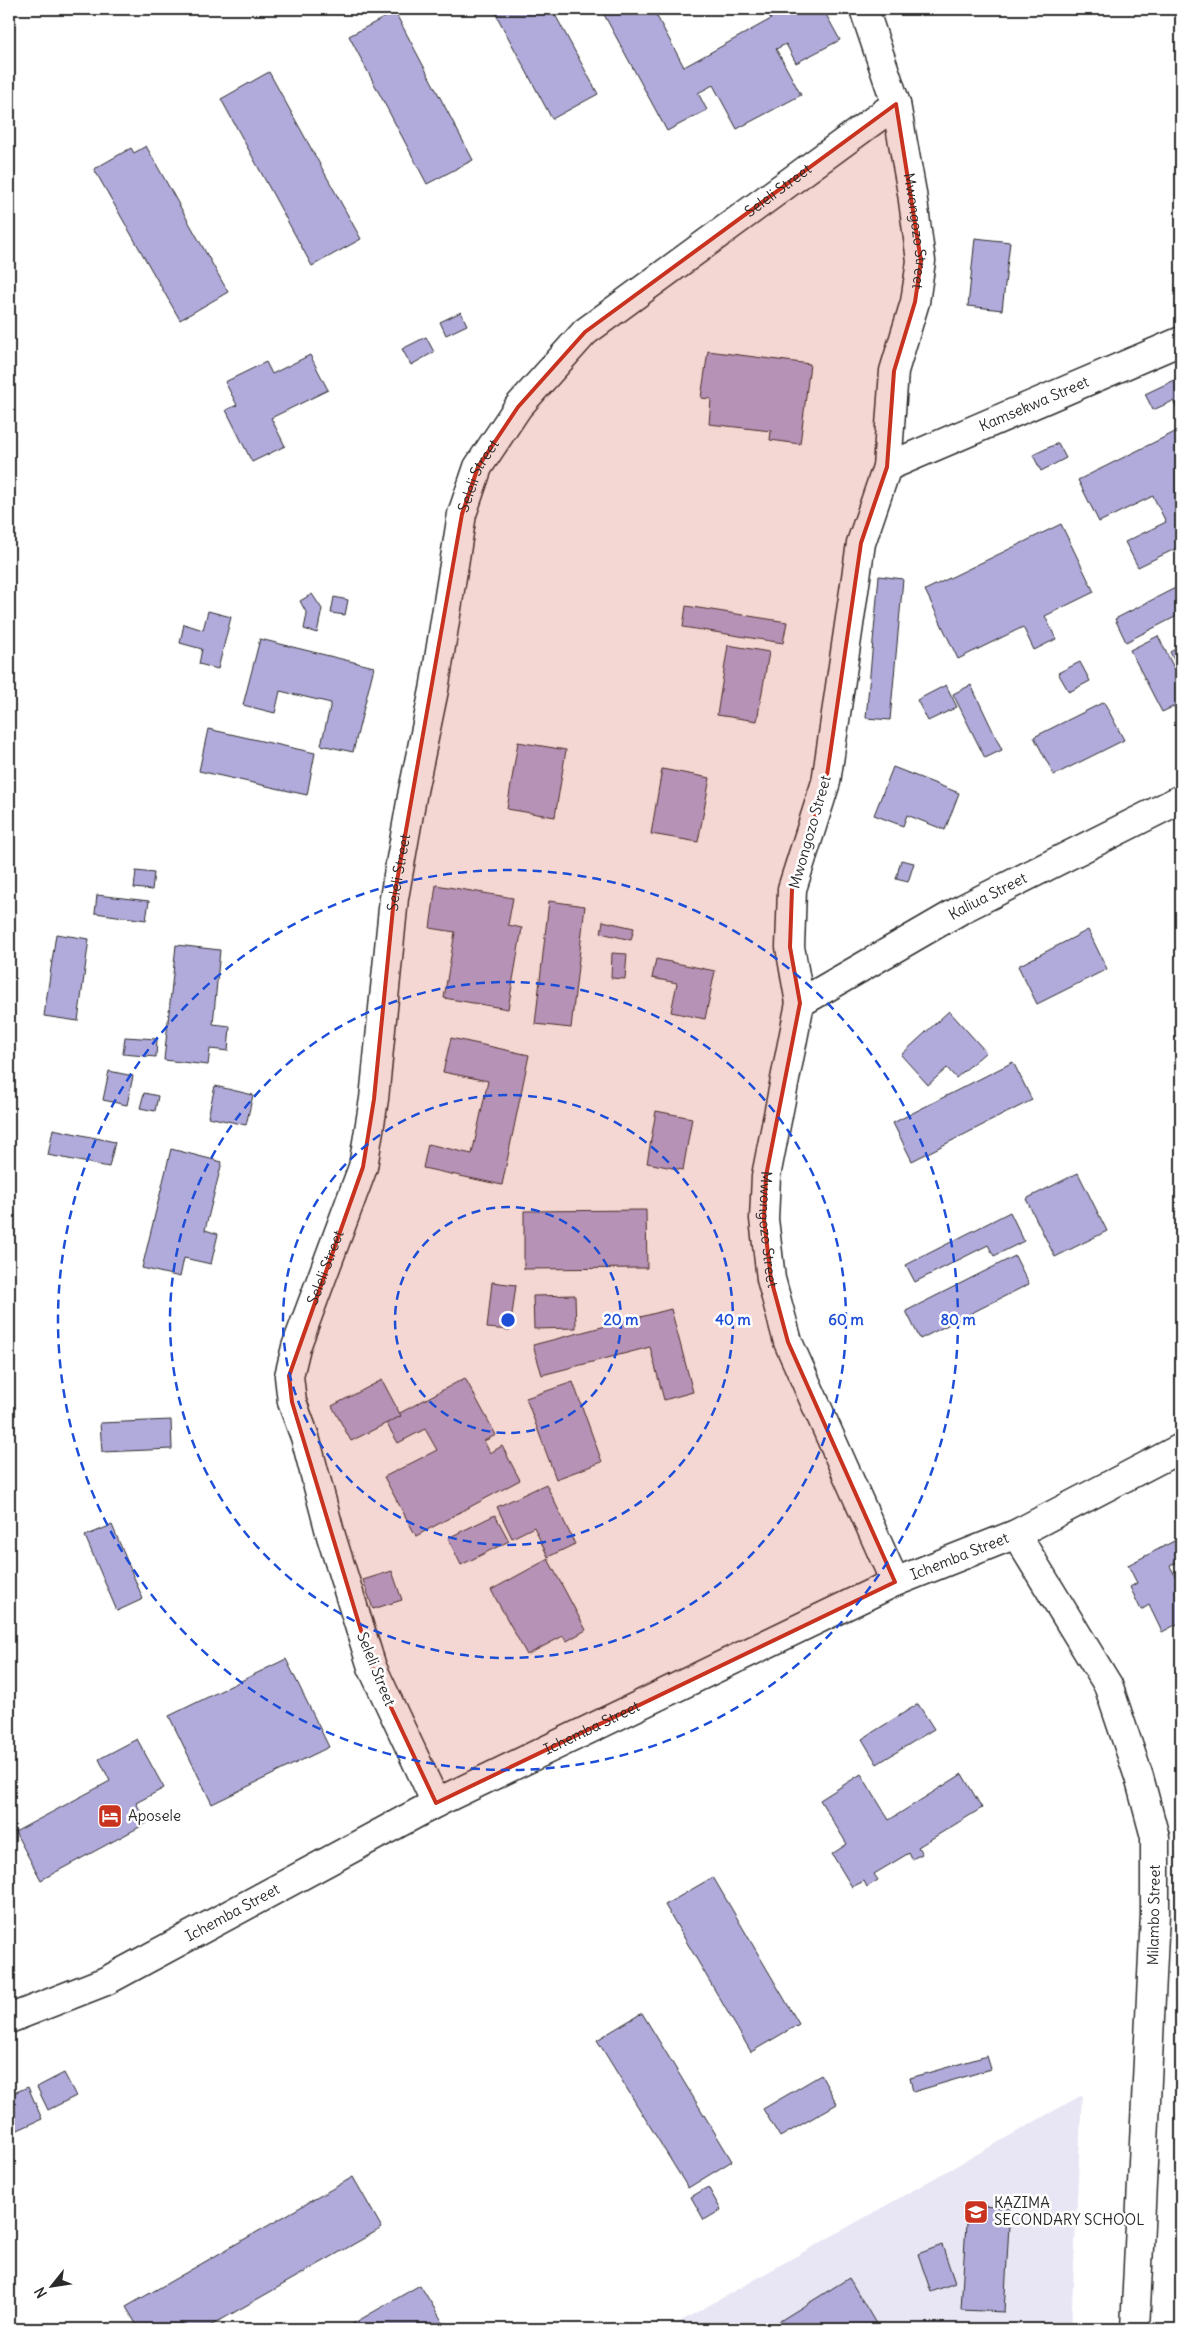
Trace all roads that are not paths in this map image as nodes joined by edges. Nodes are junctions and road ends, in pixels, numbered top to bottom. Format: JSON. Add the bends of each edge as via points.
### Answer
{"nodes":[{"id":1,"x":864,"y":9,"type":"edge"},
{"id":2,"x":896,"y":104,"type":"junction"},
{"id":3,"x":1181,"y":341,"type":"edge"},
{"id":4,"x":887,"y":467,"type":"junction"},
{"id":5,"x":1181,"y":799,"type":"edge"},
{"id":6,"x":800,"y":1003,"type":"junction"},
{"id":7,"x":1181,"y":1448,"type":"edge"},
{"id":8,"x":1016,"y":1534,"type":"junction"},
{"id":9,"x":895,"y":1582,"type":"junction"},
{"id":10,"x":436,"y":1803,"type":"junction"},
{"id":11,"x":9,"y":2019,"type":"edge"},
{"id":12,"x":1134,"y":2329,"type":"edge"}],
"edges":[{"from":1,"to":2,"type":"street","name":"Mwongozo Street"},
{"from":2,"to":4,"type":"street","name":"Mwongozo Street","via":[[921,261],[915,302],[894,371]]},
{"from":2,"to":10,"type":"street","name":"Seleli Street","via":[[585,332],[518,407],[478,467],[462,514],[434,690],[394,898],[374,1099],[363,1167],[296,1347],[289,1376],[292,1402],[372,1667]]},
{"from":3,"to":4,"type":"street","name":"Kamsekwa Street"},
{"from":4,"to":6,"type":"street","name":"Mwongozo Street","via":[[861,543],[826,782],[792,889],[790,947]]},
{"from":5,"to":6,"type":"street","name":"Kaliua Street","via":[[964,908]]},
{"from":6,"to":9,"type":"street","name":"Mwongozo Street","via":[[766,1176],[764,1219],[771,1279],[788,1342]]},
{"from":7,"to":8,"type":"street","name":"Ichemba Street"},
{"from":8,"to":9,"type":"street","name":"Ichemba Street"},
{"from":8,"to":12,"type":"street","name":"Milambo Street","via":[[1108,1685],[1155,1837],[1155,1914]]},
{"from":9,"to":10,"type":"street","name":"Ichemba Street"},
{"from":10,"to":11,"type":"street","name":"Ichemba Street","via":[[106,1981]]}]}
